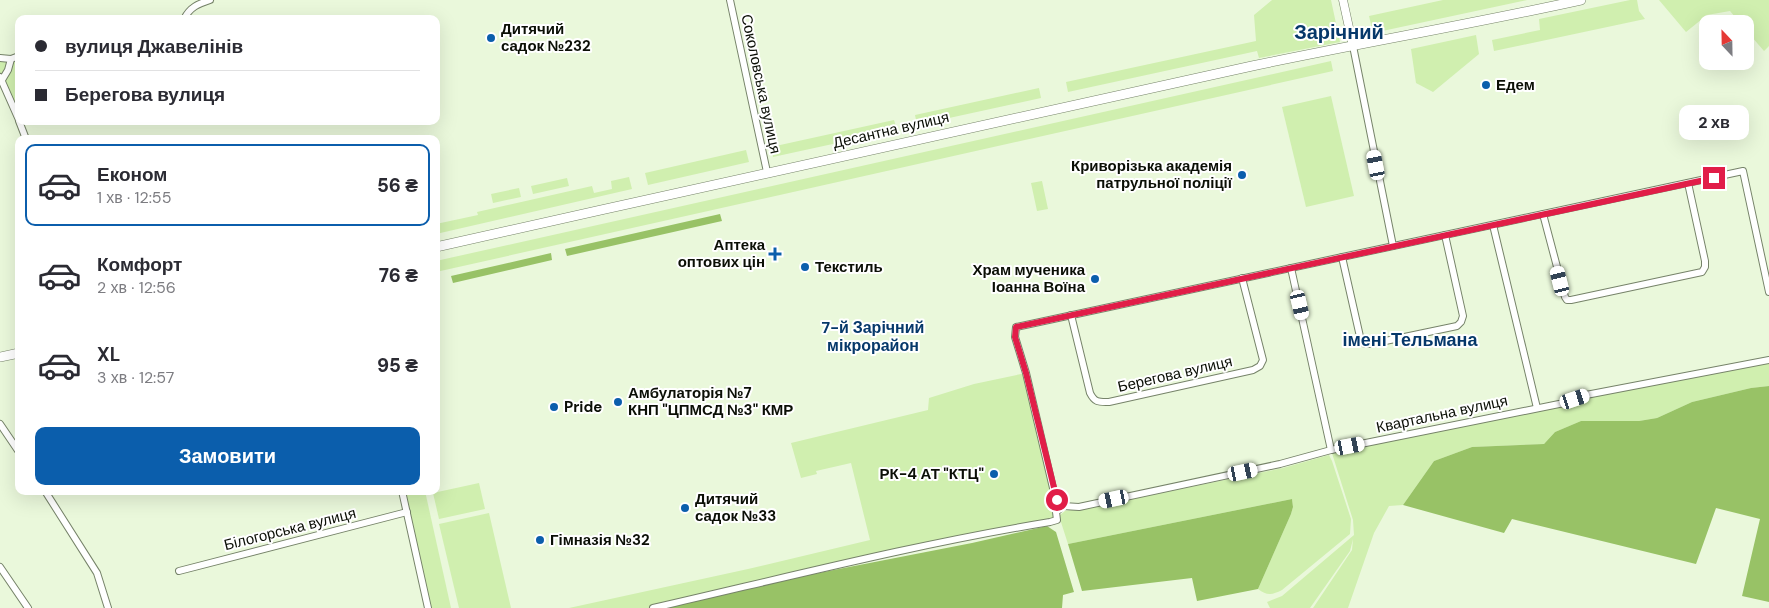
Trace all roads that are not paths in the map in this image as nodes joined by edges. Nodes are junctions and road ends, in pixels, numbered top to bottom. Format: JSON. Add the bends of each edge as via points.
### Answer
{"nodes":[{"id":1,"x":210,"y":0,"type":"edge"},
{"id":2,"x":730,"y":0,"type":"edge"},
{"id":3,"x":1343,"y":0,"type":"edge"},
{"id":4,"x":1581,"y":0,"type":"edge"},
{"id":5,"x":186,"y":15,"type":"edge"},
{"id":6,"x":1353,"y":46,"type":"junction"},
{"id":7,"x":0,"y":58,"type":"edge"},
{"id":8,"x":15,"y":58,"type":"edge"},
{"id":9,"x":11,"y":59,"type":"junction"},
{"id":10,"x":1,"y":79,"type":"edge"},
{"id":11,"x":15,"y":111,"type":"edge"},
{"id":12,"x":767,"y":172,"type":"junction"},
{"id":13,"x":1688,"y":183,"type":"junction"},
{"id":14,"x":1543,"y":214,"type":"junction"},
{"id":15,"x":1494,"y":225,"type":"junction"},
{"id":16,"x":1445,"y":235,"type":"junction"},
{"id":17,"x":440,"y":246,"type":"edge"},
{"id":18,"x":1393,"y":246,"type":"junction"},
{"id":19,"x":1342,"y":257,"type":"junction"},
{"id":20,"x":1291,"y":268,"type":"junction"},
{"id":21,"x":1242,"y":278,"type":"junction"},
{"id":22,"x":1769,"y":292,"type":"edge"},
{"id":23,"x":1071,"y":315,"type":"junction"},
{"id":24,"x":15,"y":354,"type":"edge"},
{"id":25,"x":0,"y":357,"type":"edge"},
{"id":26,"x":1769,"y":360,"type":"edge"},
{"id":27,"x":1538,"y":408,"type":"junction"},
{"id":28,"x":0,"y":424,"type":"edge"},
{"id":29,"x":15,"y":446,"type":"edge"},
{"id":30,"x":1331,"y":450,"type":"junction"},
{"id":31,"x":48,"y":495,"type":"edge"},
{"id":32,"x":403,"y":495,"type":"edge"},
{"id":33,"x":1063,"y":506,"type":"junction"},
{"id":34,"x":407,"y":512,"type":"junction"},
{"id":35,"x":0,"y":567,"type":"edge"},
{"id":36,"x":179,"y":571,"type":"dead end"},
{"id":37,"x":28,"y":608,"type":"edge"},
{"id":38,"x":108,"y":608,"type":"edge"},
{"id":39,"x":428,"y":608,"type":"edge"},
{"id":40,"x":653,"y":608,"type":"edge"}],
"edges":[{"from":1,"to":5,"type":"street","via":[[190,9]]},
{"from":2,"to":12,"type":"street","name":"Соколовська вулиця"},
{"from":3,"to":6,"type":"street"},
{"from":4,"to":6,"type":"main road","name":"Десантна вулиця"},
{"from":6,"to":12,"type":"main road","name":"Десантна вулиця"},
{"from":6,"to":18,"type":"street"},
{"from":7,"to":9,"type":"street"},
{"from":8,"to":9,"type":"street"},
{"from":9,"to":10,"type":"street"},
{"from":10,"to":11,"type":"street"},
{"from":12,"to":17,"type":"main road","name":"Десантна вулиця"},
{"from":13,"to":14,"type":"street"},
{"from":13,"to":14,"type":"street","via":[[1705,261],[1702,272],[1590,296],[1565,298]]},
{"from":13,"to":22,"type":"street","via":[[1743,171]]},
{"from":14,"to":15,"type":"street"},
{"from":15,"to":16,"type":"street"},
{"from":15,"to":27,"type":"street"},
{"from":16,"to":18,"type":"street"},
{"from":16,"to":19,"type":"street","via":[[1463,316],[1457,326],[1365,344],[1361,341]]},
{"from":18,"to":19,"type":"street"},
{"from":19,"to":20,"type":"street"},
{"from":20,"to":21,"type":"street"},
{"from":20,"to":30,"type":"street"},
{"from":21,"to":23,"type":"street"},
{"from":21,"to":23,"type":"street","name":"Берегова вулиця","via":[[1263,360],[1260,366],[1109,402],[1093,400]]},
{"from":23,"to":33,"type":"street","via":[[1016,327],[1015,337],[1053,488]]},
{"from":24,"to":25,"type":"main road"},
{"from":26,"to":27,"type":"street","name":"Квартальна вулиця","via":[[1586,395]]},
{"from":27,"to":30,"type":"street","name":"Квартальна вулиця"},
{"from":28,"to":29,"type":"street"},
{"from":30,"to":33,"type":"street","name":"Квартальна вулиця","via":[[1079,507]]},
{"from":31,"to":38,"type":"street","via":[[97,573]]},
{"from":32,"to":34,"type":"street"},
{"from":33,"to":40,"type":"street","via":[[1056,512],[1057,520],[1050,522]]},
{"from":34,"to":36,"type":"street","name":"Білогорська вулиця"},
{"from":34,"to":39,"type":"street"},
{"from":35,"to":37,"type":"street"}]}
